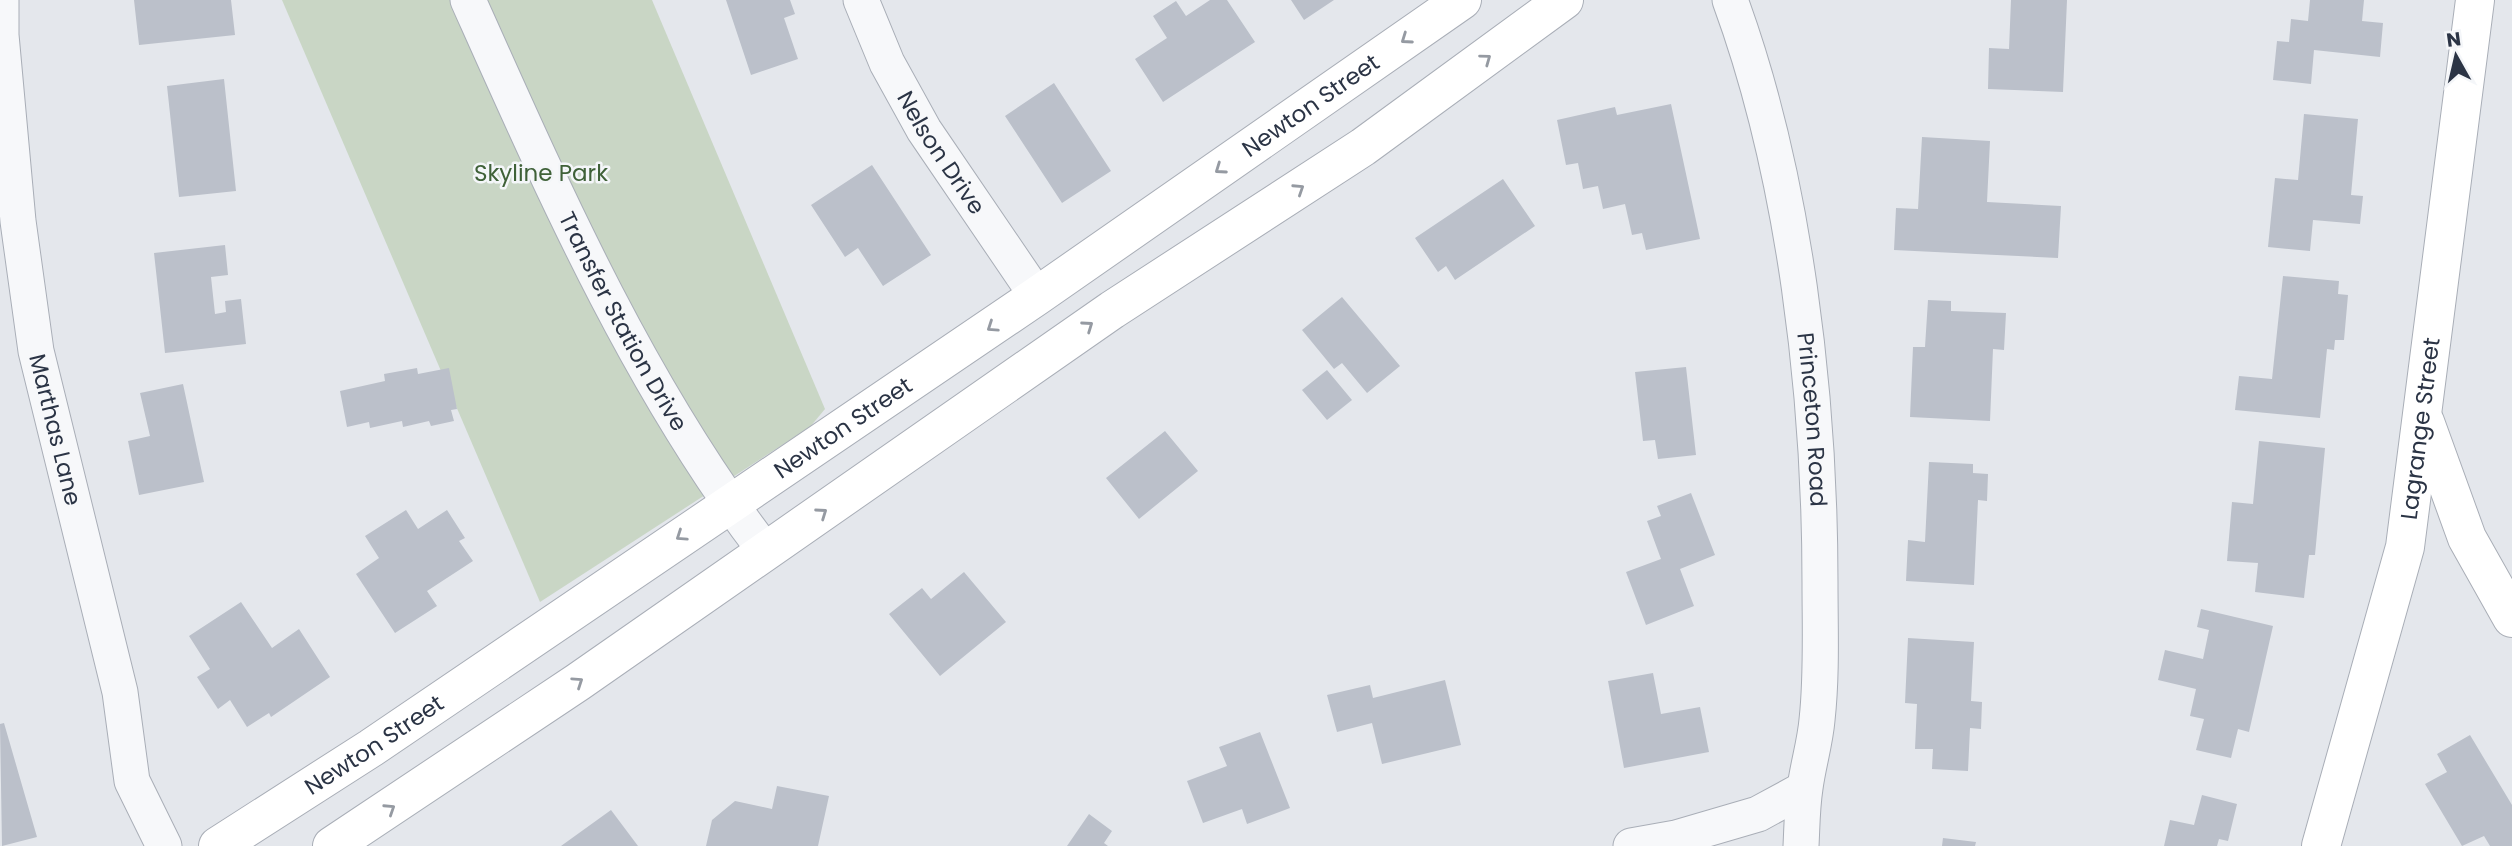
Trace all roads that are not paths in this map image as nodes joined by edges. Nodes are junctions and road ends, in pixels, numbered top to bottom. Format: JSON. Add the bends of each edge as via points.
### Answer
{"nodes":[{"id":1,"x":1,"y":0,"type":"edge"},
{"id":2,"x":468,"y":0,"type":"edge"},
{"id":3,"x":861,"y":0,"type":"edge"},
{"id":4,"x":1462,"y":0,"type":"edge"},
{"id":5,"x":1564,"y":0,"type":"edge"},
{"id":6,"x":1730,"y":0,"type":"edge"},
{"id":7,"x":2475,"y":0,"type":"edge"},
{"id":8,"x":1037,"y":296,"type":"junction"},
{"id":9,"x":2423,"y":417,"type":"junction"},
{"id":10,"x":728,"y":503,"type":"junction"},
{"id":11,"x":766,"y":552,"type":"junction"},
{"id":12,"x":2512,"y":618,"type":"edge"},
{"id":13,"x":1804,"y":789,"type":"junction"},
{"id":14,"x":164,"y":846,"type":"edge"},
{"id":15,"x":218,"y":846,"type":"edge"},
{"id":16,"x":332,"y":846,"type":"edge"},
{"id":17,"x":1631,"y":846,"type":"edge"},
{"id":18,"x":1801,"y":846,"type":"edge"},
{"id":19,"x":2321,"y":846,"type":"edge"}],
"edges":[{"from":1,"to":14,"type":"street","name":"Marthas Lane","via":[[18,221],[36,352],[120,692],[132,782]]},
{"from":2,"to":10,"type":"street","name":"Transfer Station Drive","via":[[534,149],[628,336]]},
{"from":3,"to":8,"type":"street","name":"Nelson Drive","via":[[887,63],[924,130]]},
{"from":4,"to":8,"type":"main road","name":"Newton Street","one_way":true},
{"from":11,"to":5,"type":"main road","one_way":true,"via":[[1112,310],[1363,147]]},
{"from":6,"to":13,"type":"street","name":"Princeton Road","via":[[1761,97],[1787,215],[1810,376],[1820,514],[1820,611],[1817,721]]},
{"from":7,"to":9,"type":"main road","name":"Lagrange Street"},
{"from":8,"to":10,"type":"main road","name":"Newton Street","one_way":true},
{"from":9,"to":12,"type":"main road","via":[[2467,538]]},
{"from":9,"to":19,"type":"main road","name":"Lagrange Street","via":[[2406,547]]},
{"from":10,"to":11,"type":"street","name":"Transfer Station Drive"},
{"from":10,"to":15,"type":"main road","name":"Newton Street","one_way":true,"via":[[371,748]]},
{"from":16,"to":11,"type":"main road","one_way":true},
{"from":13,"to":17,"type":"street","via":[[1758,814]]},
{"from":13,"to":18,"type":"street","name":"Princeton Road"}]}
